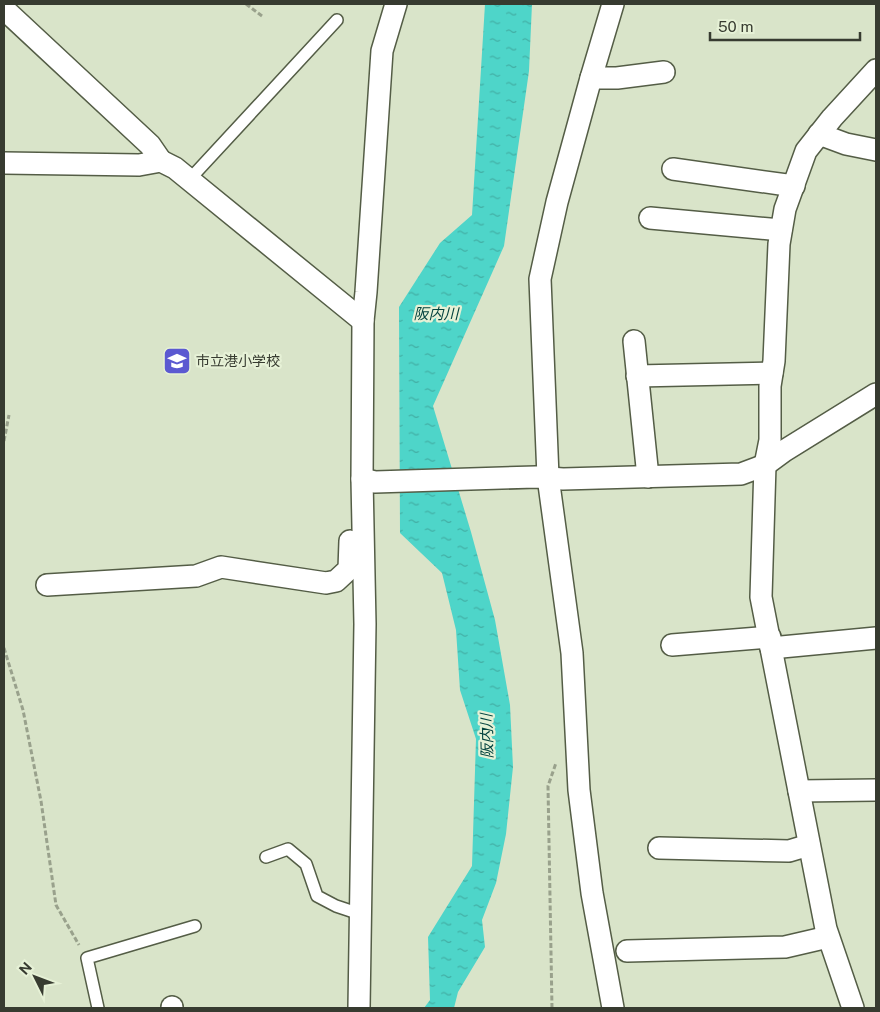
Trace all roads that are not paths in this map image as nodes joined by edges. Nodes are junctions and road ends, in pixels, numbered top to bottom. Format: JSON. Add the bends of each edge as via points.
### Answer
{"nodes":[{"id":1,"x":396,"y":4,"type":"edge"},
{"id":2,"x":613,"y":4,"type":"edge"},
{"id":3,"x":4,"y":9,"type":"edge"},
{"id":4,"x":337,"y":20,"type":"dead end"},
{"id":5,"x":876,"y":70,"type":"edge"},
{"id":6,"x":664,"y":72,"type":"dead end"},
{"id":7,"x":591,"y":78,"type":"junction"},
{"id":8,"x":820,"y":134,"type":"junction"},
{"id":9,"x":876,"y":150,"type":"edge"},
{"id":10,"x":161,"y":162,"type":"junction"},
{"id":11,"x":4,"y":163,"type":"edge"},
{"id":12,"x":673,"y":169,"type":"dead end"},
{"id":13,"x":189,"y":180,"type":"junction"},
{"id":14,"x":794,"y":186,"type":"junction"},
{"id":15,"x":650,"y":218,"type":"dead end"},
{"id":16,"x":782,"y":230,"type":"junction"},
{"id":17,"x":363,"y":321,"type":"junction"},
{"id":18,"x":634,"y":341,"type":"dead end"},
{"id":19,"x":772,"y":373,"type":"junction"},
{"id":20,"x":637,"y":376,"type":"junction"},
{"id":21,"x":876,"y":394,"type":"edge"},
{"id":22,"x":765,"y":465,"type":"junction"},
{"id":23,"x":542,"y":477,"type":"junction"},
{"id":24,"x":648,"y":477,"type":"junction"},
{"id":25,"x":369,"y":480,"type":"junction"},
{"id":26,"x":363,"y":505,"type":"junction"},
{"id":27,"x":47,"y":585,"type":"dead end"},
{"id":28,"x":876,"y":638,"type":"edge"},
{"id":29,"x":771,"y":642,"type":"junction"},
{"id":30,"x":672,"y":645,"type":"dead end"},
{"id":31,"x":876,"y":790,"type":"edge"},
{"id":32,"x":798,"y":791,"type":"junction"},
{"id":33,"x":809,"y":845,"type":"junction"},
{"id":34,"x":659,"y":848,"type":"dead end"},
{"id":35,"x":266,"y":856,"type":"dead end"},
{"id":36,"x":360,"y":914,"type":"junction"},
{"id":37,"x":196,"y":926,"type":"dead end"},
{"id":38,"x":828,"y":937,"type":"junction"},
{"id":39,"x":628,"y":951,"type":"dead end"},
{"id":40,"x":98,"y":1008,"type":"edge"},
{"id":41,"x":359,"y":1008,"type":"edge"},
{"id":42,"x":613,"y":1008,"type":"edge"},
{"id":43,"x":853,"y":1008,"type":"edge"}],
"edges":[{"from":1,"to":17,"type":"street","via":[[382,50]]},
{"from":2,"to":7,"type":"street"},
{"from":3,"to":10,"type":"street","via":[[150,145]]},
{"from":4,"to":13,"type":"lane"},
{"from":5,"to":8,"type":"street"},
{"from":6,"to":7,"type":"street"},
{"from":7,"to":23,"type":"street","via":[[540,279]]},
{"from":8,"to":9,"type":"street"},
{"from":8,"to":14,"type":"street","via":[[806,151]]},
{"from":10,"to":11,"type":"street","via":[[139,165]]},
{"from":10,"to":13,"type":"street","via":[[175,168]]},
{"from":12,"to":14,"type":"street"},
{"from":13,"to":17,"type":"street"},
{"from":14,"to":16,"type":"street","via":[[785,209]]},
{"from":15,"to":16,"type":"street"},
{"from":16,"to":19,"type":"street"},
{"from":17,"to":25,"type":"street"},
{"from":18,"to":20,"type":"street"},
{"from":19,"to":20,"type":"street"},
{"from":19,"to":22,"type":"street","via":[[770,440]]},
{"from":20,"to":24,"type":"street"},
{"from":21,"to":22,"type":"street"},
{"from":22,"to":24,"type":"street","via":[[741,474]]},
{"from":22,"to":29,"type":"street","via":[[761,597]]},
{"from":23,"to":24,"type":"street"},
{"from":23,"to":25,"type":"street"},
{"from":23,"to":42,"type":"street","via":[[572,652],[580,799],[595,912]]},
{"from":25,"to":26,"type":"street"},
{"from":26,"to":27,"type":"street","via":[[351,514],[349,568],[336,581],[326,583],[220,567],[196,576]]},
{"from":26,"to":36,"type":"street","via":[[365,624]]},
{"from":28,"to":29,"type":"street"},
{"from":29,"to":30,"type":"street"},
{"from":29,"to":32,"type":"street"},
{"from":31,"to":32,"type":"street"},
{"from":32,"to":33,"type":"street"},
{"from":33,"to":34,"type":"street","via":[[789,851]]},
{"from":33,"to":38,"type":"street"},
{"from":35,"to":36,"type":"lane","via":[[288,849],[306,864],[317,896]]},
{"from":36,"to":41,"type":"street"},
{"from":37,"to":40,"type":"lane","via":[[87,958]]},
{"from":38,"to":39,"type":"street","via":[[786,948]]},
{"from":38,"to":43,"type":"street"}]}
